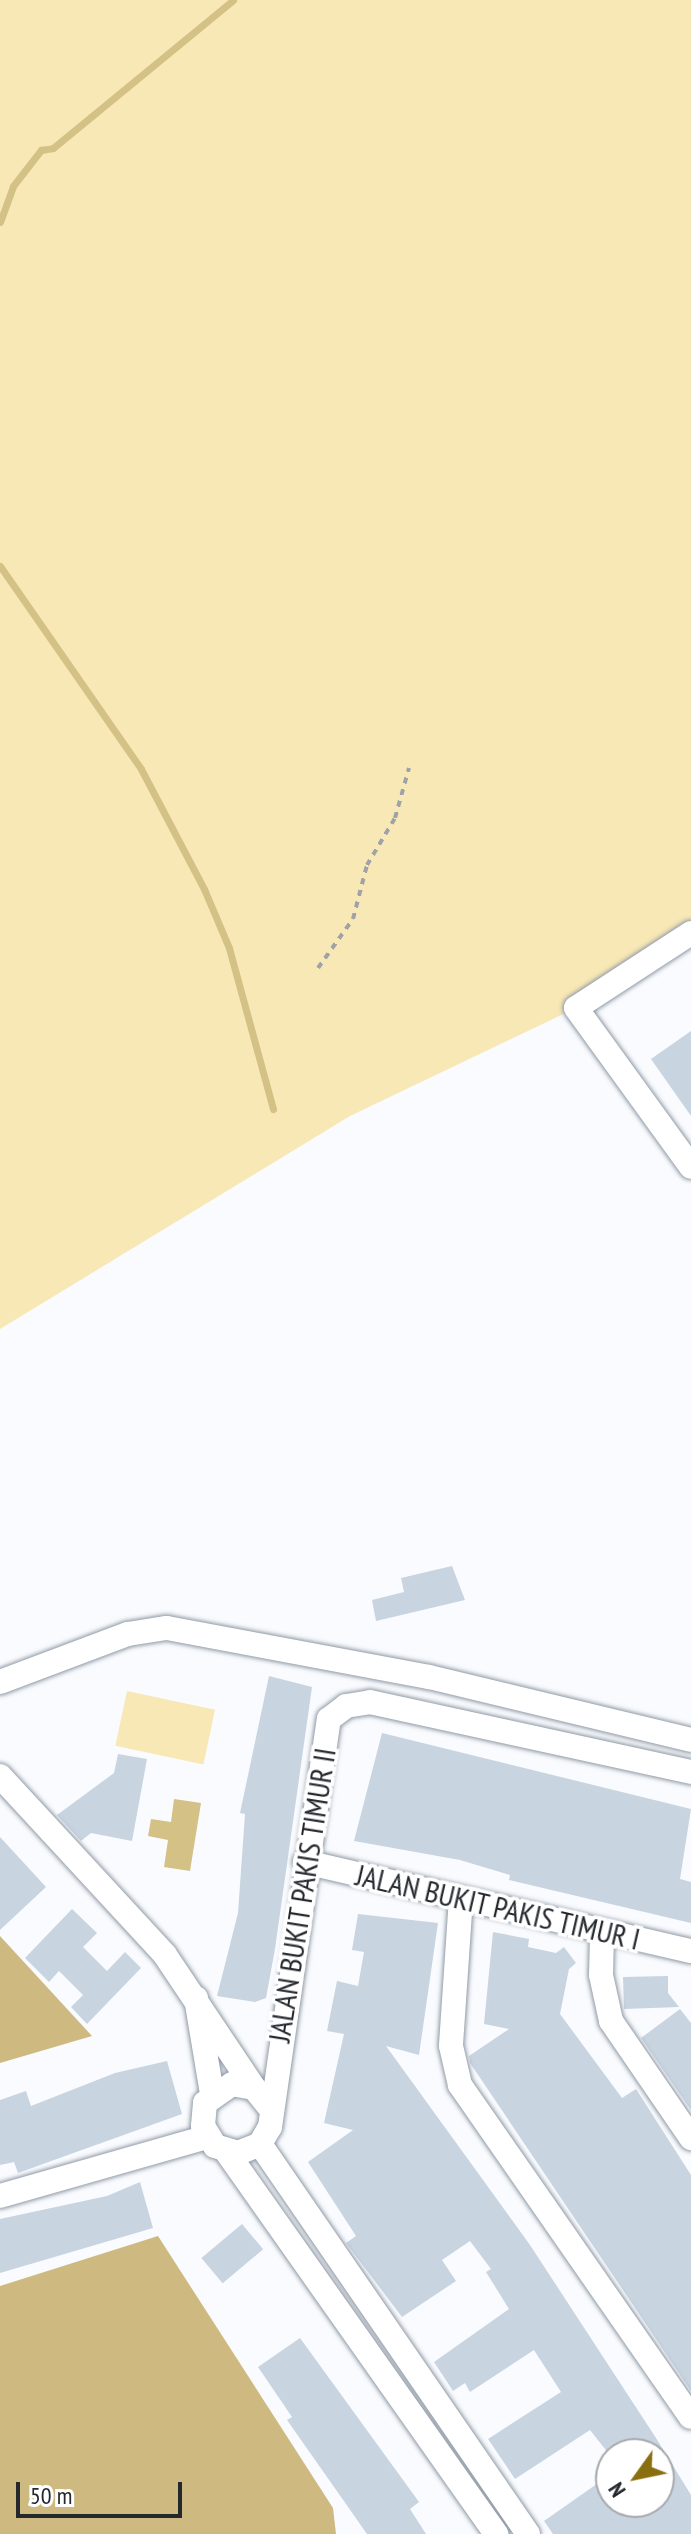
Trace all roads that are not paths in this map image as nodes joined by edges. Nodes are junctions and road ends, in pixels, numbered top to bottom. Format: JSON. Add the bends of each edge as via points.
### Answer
{"nodes":[{"id":1,"x":691,"y":933,"type":"edge"},
{"id":2,"x":691,"y":1167,"type":"edge"},
{"id":3,"x":0,"y":1682,"type":"edge"},
{"id":4,"x":691,"y":1740,"type":"edge"},
{"id":5,"x":691,"y":1772,"type":"edge"},
{"id":6,"x":0,"y":1776,"type":"edge"},
{"id":7,"x":305,"y":1862,"type":"junction"},
{"id":8,"x":461,"y":1898,"type":"junction"},
{"id":9,"x":602,"y":1935,"type":"junction"},
{"id":10,"x":691,"y":1951,"type":"edge"},
{"id":11,"x":195,"y":1992,"type":"junction"},
{"id":12,"x":254,"y":2088,"type":"junction"},
{"id":13,"x":212,"y":2094,"type":"junction"},
{"id":14,"x":270,"y":2108,"type":"junction"},
{"id":15,"x":691,"y":2138,"type":"edge"},
{"id":16,"x":217,"y":2144,"type":"junction"},
{"id":17,"x":260,"y":2144,"type":"junction"},
{"id":18,"x":0,"y":2196,"type":"edge"},
{"id":19,"x":691,"y":2417,"type":"edge"},
{"id":20,"x":526,"y":2533,"type":"edge"},
{"id":21,"x":496,"y":2534,"type":"edge"}],
"edges":[{"from":1,"to":2,"type":"street","via":[[576,1008]]},
{"from":3,"to":4,"type":"street","via":[[128,1634],[167,1628],[429,1677]]},
{"from":5,"to":7,"type":"street","name":"JALAN BUKIT PAKIS TIMUR II","via":[[370,1702],[346,1706],[329,1719]]},
{"from":6,"to":11,"type":"street"},
{"from":7,"to":8,"type":"street","name":"JALAN BUKIT PAKIS TIMUR I"},
{"from":7,"to":14,"type":"street","name":"JALAN BUKIT PAKIS TIMUR II"},
{"from":8,"to":9,"type":"street","name":"JALAN BUKIT PAKIS TIMUR I"},
{"from":8,"to":19,"type":"street","via":[[451,2046],[460,2085]]},
{"from":9,"to":10,"type":"street","name":"JALAN BUKIT PAKIS TIMUR I"},
{"from":9,"to":15,"type":"street","via":[[601,1975],[611,2021]]},
{"from":11,"to":12,"type":"street"},
{"from":11,"to":13,"type":"street"},
{"from":12,"to":13,"type":"street","via":[[232,2084]]},
{"from":12,"to":14,"type":"street"},
{"from":13,"to":16,"type":"street","via":[[202,2115]]},
{"from":14,"to":17,"type":"street"},
{"from":16,"to":17,"type":"street"},
{"from":16,"to":18,"type":"street"},
{"from":16,"to":21,"type":"street"},
{"from":17,"to":20,"type":"street"}]}
